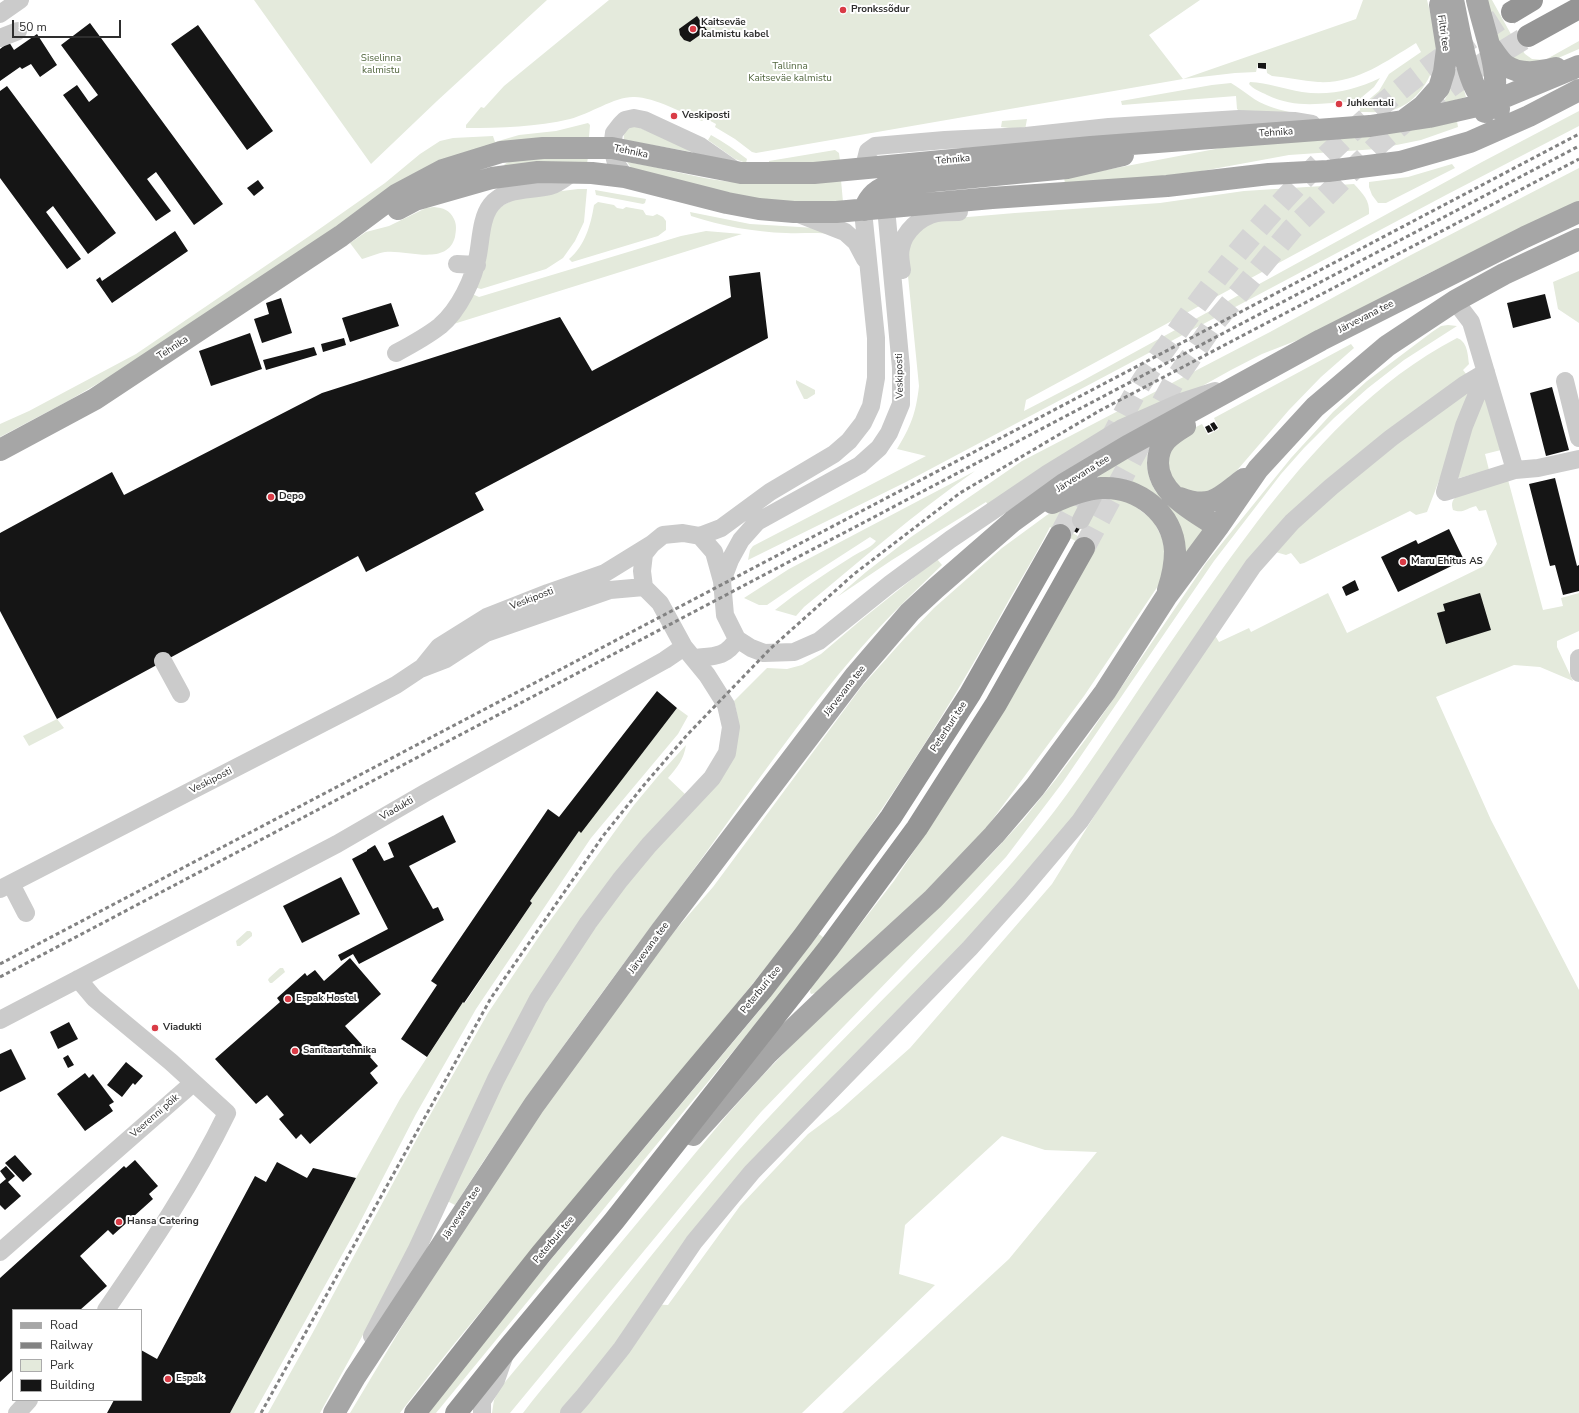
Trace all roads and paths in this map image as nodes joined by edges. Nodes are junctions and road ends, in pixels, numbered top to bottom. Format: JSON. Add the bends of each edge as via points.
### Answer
{"nodes":[{"id":1,"x":20,"y":0,"type":"edge"},
{"id":2,"x":1439,"y":0,"type":"edge"},
{"id":3,"x":1453,"y":0,"type":"edge"},
{"id":4,"x":1477,"y":0,"type":"edge"},
{"id":5,"x":1532,"y":0,"type":"edge"},
{"id":6,"x":1579,"y":8,"type":"edge"},
{"id":7,"x":1512,"y":12,"type":"tunnel mouth"},
{"id":8,"x":0,"y":14,"type":"edge"},
{"id":9,"x":18,"y":31,"type":"dead end"},
{"id":10,"x":1528,"y":36,"type":"tunnel mouth"},
{"id":11,"x":0,"y":38,"type":"edge"},
{"id":12,"x":1489,"y":45,"type":"junction"},
{"id":13,"x":1579,"y":64,"type":"edge"},
{"id":14,"x":1579,"y":90,"type":"edge"},
{"id":15,"x":1490,"y":103,"type":"junction"},
{"id":16,"x":1529,"y":116,"type":"junction"},
{"id":17,"x":1402,"y":121,"type":"junction"},
{"id":18,"x":1340,"y":128,"type":"junction"},
{"id":19,"x":1188,"y":139,"type":"junction"},
{"id":20,"x":612,"y":148,"type":"junction"},
{"id":21,"x":1441,"y":150,"type":"junction"},
{"id":22,"x":861,"y":168,"type":"junction"},
{"id":23,"x":573,"y":172,"type":"junction"},
{"id":24,"x":741,"y":173,"type":"junction"},
{"id":25,"x":625,"y":177,"type":"junction"},
{"id":26,"x":883,"y":198,"type":"junction"},
{"id":27,"x":992,"y":198,"type":"junction"},
{"id":28,"x":864,"y":210,"type":"junction"},
{"id":29,"x":794,"y":212,"type":"junction"},
{"id":30,"x":1579,"y":212,"type":"edge"},
{"id":31,"x":341,"y":236,"type":"junction"},
{"id":32,"x":1579,"y":239,"type":"edge"},
{"id":33,"x":457,"y":264,"type":"dead end"},
{"id":34,"x":868,"y":264,"type":"junction"},
{"id":35,"x":476,"y":266,"type":"junction"},
{"id":36,"x":894,"y":293,"type":"junction"},
{"id":37,"x":1455,"y":301,"type":"junction"},
{"id":38,"x":396,"y":353,"type":"dead end"},
{"id":39,"x":1486,"y":372,"type":"junction"},
{"id":40,"x":1253,"y":378,"type":"junction"},
{"id":41,"x":1565,"y":381,"type":"dead end"},
{"id":42,"x":1579,"y":438,"type":"edge"},
{"id":43,"x":0,"y":450,"type":"edge"},
{"id":44,"x":1579,"y":459,"type":"edge"},
{"id":45,"x":1258,"y":469,"type":"junction"},
{"id":46,"x":1515,"y":470,"type":"junction"},
{"id":47,"x":1097,"y":489,"type":"junction"},
{"id":48,"x":1175,"y":497,"type":"junction"},
{"id":49,"x":1081,"y":520,"type":"dead end"},
{"id":50,"x":1013,"y":521,"type":"junction"},
{"id":51,"x":1218,"y":527,"type":"junction"},
{"id":52,"x":1060,"y":535,"type":"tunnel mouth"},
{"id":53,"x":700,"y":536,"type":"junction"},
{"id":54,"x":652,"y":544,"type":"junction"},
{"id":55,"x":1084,"y":548,"type":"tunnel mouth"},
{"id":56,"x":722,"y":581,"type":"junction"},
{"id":57,"x":644,"y":587,"type":"junction"},
{"id":58,"x":1166,"y":597,"type":"junction"},
{"id":59,"x":737,"y":639,"type":"junction"},
{"id":60,"x":688,"y":652,"type":"junction"},
{"id":61,"x":1579,"y":658,"type":"edge"},
{"id":62,"x":163,"y":661,"type":"dead end"},
{"id":63,"x":420,"y":669,"type":"junction"},
{"id":64,"x":1579,"y":673,"type":"edge"},
{"id":65,"x":181,"y":694,"type":"dead end"},
{"id":66,"x":5,"y":887,"type":"edge"},
{"id":67,"x":26,"y":913,"type":"dead end"},
{"id":68,"x":78,"y":979,"type":"junction"},
{"id":69,"x":0,"y":1020,"type":"edge"},
{"id":70,"x":193,"y":1083,"type":"junction"},
{"id":71,"x":614,"y":1221,"type":"junction"},
{"id":72,"x":0,"y":1252,"type":"edge"},
{"id":73,"x":107,"y":1309,"type":"edge"},
{"id":74,"x":508,"y":1348,"type":"junction"},
{"id":75,"x":355,"y":1377,"type":"junction"},
{"id":76,"x":28,"y":1401,"type":"edge"},
{"id":77,"x":17,"y":1413,"type":"edge"},
{"id":78,"x":334,"y":1413,"type":"edge"},
{"id":79,"x":415,"y":1413,"type":"edge"},
{"id":80,"x":456,"y":1413,"type":"edge"},
{"id":81,"x":482,"y":1413,"type":"edge"},
{"id":82,"x":569,"y":1413,"type":"edge"}],
"edges":[{"from":1,"to":8,"type":"street"},
{"from":2,"to":17,"type":"main road","name":"Filtri tee","via":[[1448,49],[1444,72],[1439,88],[1423,106]]},
{"from":3,"to":15,"type":"main road","via":[[1470,73],[1479,93]]},
{"from":4,"to":12,"type":"main road"},
{"from":5,"to":7,"type":"highway"},
{"from":6,"to":10,"type":"highway"},
{"from":9,"to":11,"type":"street"},
{"from":12,"to":13,"type":"main road","via":[[1505,64],[1519,71],[1535,73]]},
{"from":12,"to":15,"type":"main road","via":[[1495,86]]},
{"from":13,"to":15,"type":"main road","name":"Tehnika"},
{"from":14,"to":16,"type":"main road"},
{"from":15,"to":16,"type":"main road","via":[[1503,112]]},
{"from":15,"to":17,"type":"main road","name":"Tehnika"},
{"from":15,"to":21,"type":"main road","via":[[1478,124]]},
{"from":16,"to":21,"type":"main road","via":[[1470,142]]},
{"from":17,"to":18,"type":"main road","name":"Tehnika"},
{"from":18,"to":19,"type":"main road","name":"Tehnika"},
{"from":18,"to":22,"type":"street","via":[[1294,121],[1239,119],[945,140],[873,147],[868,151],[865,164]]},
{"from":19,"to":22,"type":"main road","name":"Tehnika"},
{"from":19,"to":26,"type":"main road","via":[[1067,168],[892,185]]},
{"from":20,"to":24,"type":"main road","name":"Tehnika"},
{"from":20,"to":24,"type":"street","via":[[614,133],[620,124],[629,118],[639,118],[700,146]]},
{"from":20,"to":25,"type":"street","via":[[616,163]]},
{"from":20,"to":31,"type":"main road","name":"Tehnika","via":[[543,148],[501,152],[443,170],[396,195]]},
{"from":21,"to":27,"type":"main road","via":[[1400,162],[1328,171],[1269,174],[1167,186]]},
{"from":22,"to":24,"type":"main road","name":"Tehnika","via":[[814,173]]},
{"from":22,"to":26,"type":"main road","via":[[873,178]]},
{"from":23,"to":25,"type":"main road","name":"Tehnika"},
{"from":23,"to":31,"type":"main road","name":"Tehnika","via":[[538,172],[492,178],[415,200]]},
{"from":23,"to":35,"type":"street","via":[[551,186],[520,190],[500,196],[490,206],[484,219]]},
{"from":25,"to":29,"type":"main road","name":"Tehnika","via":[[727,203]]},
{"from":26,"to":27,"type":"main road"},
{"from":26,"to":28,"type":"main road","via":[[869,198]]},
{"from":26,"to":36,"type":"street","name":"Veskiposti"},
{"from":27,"to":36,"type":"street","via":[[977,210],[936,214],[915,224],[906,235],[900,249],[902,275]]},
{"from":28,"to":29,"type":"main road","name":"Tehnika"},
{"from":28,"to":34,"type":"street"},
{"from":29,"to":34,"type":"street","via":[[845,232],[856,242]]},
{"from":30,"to":40,"type":"main road","name":"Järvevana tee","via":[[1401,299]]},
{"from":31,"to":43,"type":"main road","name":"Tehnika","via":[[95,399]]},
{"from":32,"to":37,"type":"main road","via":[[1504,274]]},
{"from":33,"to":35,"type":"street"},
{"from":34,"to":53,"type":"street","via":[[876,338],[876,378],[871,406],[863,423],[849,441],[834,454],[770,492],[721,528]]},
{"from":35,"to":38,"type":"street","via":[[458,304],[441,325]]},
{"from":36,"to":56,"type":"street","name":"Veskiposti","via":[[901,368],[900,404],[889,433],[879,448],[860,465],[757,522],[741,540]]},
{"from":37,"to":39,"type":"street","via":[[1471,322]]},
{"from":37,"to":45,"type":"main road","via":[[1387,346],[1353,374],[1315,407]]},
{"from":39,"to":46,"type":"street"},
{"from":39,"to":46,"type":"street","via":[[1464,426],[1445,492]]},
{"from":39,"to":82,"type":"street","via":[[1464,384],[1331,486],[1292,522],[1253,566],[1080,820],[970,948],[752,1172],[694,1242],[622,1348]]},
{"from":40,"to":48,"type":"main road","via":[[1169,436],[1160,447],[1158,471],[1164,485]]},
{"from":40,"to":50,"type":"main road","name":"Järvevana tee","via":[[1184,414],[1064,484]]},
{"from":40,"to":59,"type":"street","via":[[1181,402],[1116,432],[1047,474],[951,540],[819,640],[794,652],[764,653]]},
{"from":41,"to":42,"type":"street"},
{"from":44,"to":46,"type":"street"},
{"from":45,"to":48,"type":"main road","via":[[1219,499],[1204,504]]},
{"from":45,"to":51,"type":"main road"},
{"from":47,"to":49,"type":"street"},
{"from":47,"to":50,"type":"main road","via":[[1070,495]]},
{"from":47,"to":58,"type":"main road","via":[[1125,490],[1140,496],[1156,508],[1165,519],[1175,551]]},
{"from":48,"to":51,"type":"main road"},
{"from":50,"to":75,"type":"main road","name":"Järvevana tee","via":[[910,612],[855,676],[534,1105]]},
{"from":51,"to":58,"type":"main road"},
{"from":52,"to":79,"type":"highway","name":"Peterburi tee","via":[[957,714],[891,817],[804,937],[541,1254]]},
{"from":53,"to":54,"type":"street","name":"Veskiposti","via":[[683,533],[664,535]]},
{"from":53,"to":56,"type":"street","via":[[714,552]]},
{"from":54,"to":57,"type":"street","via":[[644,554]]},
{"from":54,"to":63,"type":"street","name":"Veskiposti","via":[[605,573],[487,616],[439,647]]},
{"from":55,"to":71,"type":"highway","via":[[996,704],[917,828],[828,949]]},
{"from":56,"to":59,"type":"street","via":[[725,615]]},
{"from":57,"to":60,"type":"street","via":[[660,603]]},
{"from":57,"to":63,"type":"street","name":"Veskiposti","via":[[610,590],[486,633],[446,659]]},
{"from":58,"to":71,"type":"main road","via":[[1105,692],[1035,787],[994,835],[933,898],[767,1054]]},
{"from":59,"to":60,"type":"street","via":[[725,653],[714,656]]},
{"from":60,"to":68,"type":"street","name":"Viadukti","via":[[665,660],[337,844]]},
{"from":60,"to":75,"type":"street","via":[[726,705],[731,727],[727,752],[712,778],[620,880],[538,999],[496,1078],[416,1252],[371,1338]]},
{"from":61,"to":64,"type":"street"},
{"from":62,"to":65,"type":"street"},
{"from":63,"to":66,"type":"street","name":"Veskiposti","via":[[396,685]]},
{"from":66,"to":67,"type":"street"},
{"from":68,"to":69,"type":"street","name":"Viadukti"},
{"from":68,"to":70,"type":"street","via":[[94,998]]},
{"from":70,"to":72,"type":"street","name":"Veerenni põik"},
{"from":70,"to":73,"type":"street","via":[[227,1113],[169,1218]]},
{"from":71,"to":74,"type":"highway"},
{"from":74,"to":80,"type":"highway"},
{"from":74,"to":81,"type":"street","via":[[496,1380],[482,1401]]},
{"from":75,"to":78,"type":"main road","name":"Järvevana tee"},
{"from":76,"to":77,"type":"street"}]}
